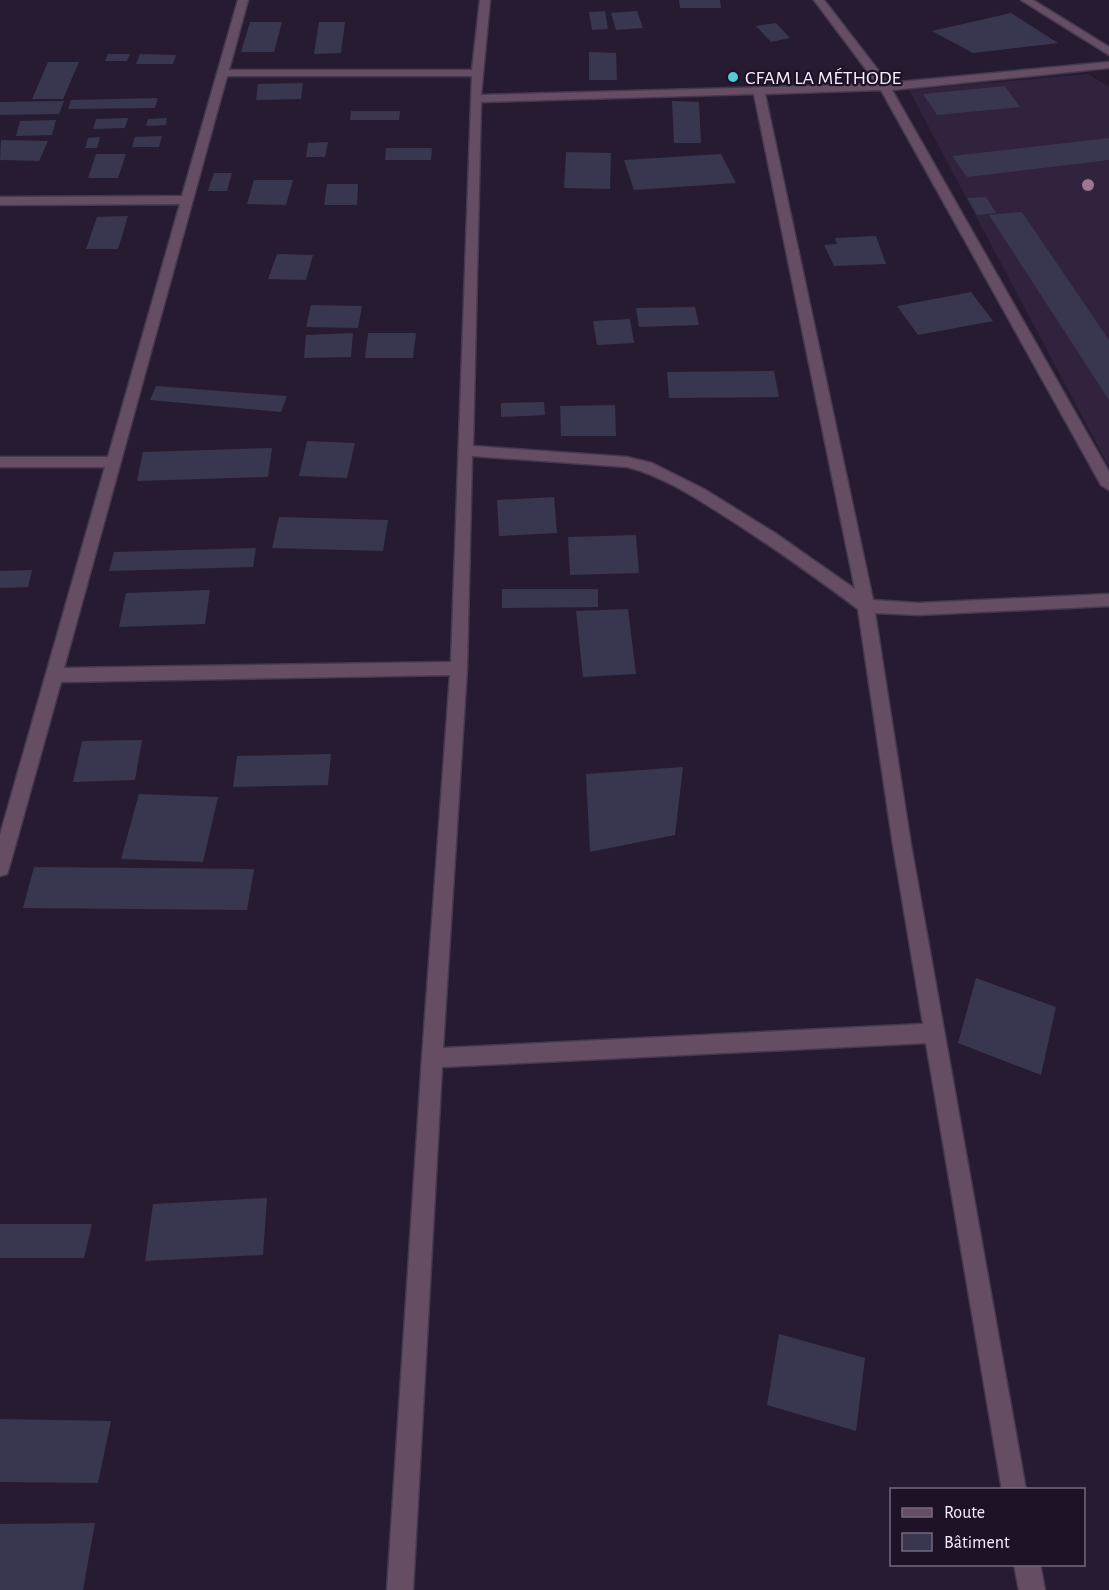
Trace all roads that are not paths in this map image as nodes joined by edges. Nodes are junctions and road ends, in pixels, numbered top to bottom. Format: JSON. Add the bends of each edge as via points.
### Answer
{"nodes":[{"id":1,"x":243,"y":0,"type":"edge"},
{"id":2,"x":485,"y":0,"type":"edge"},
{"id":3,"x":819,"y":0,"type":"edge"},
{"id":4,"x":1026,"y":0,"type":"edge"},
{"id":5,"x":1109,"y":52,"type":"edge"},
{"id":6,"x":1109,"y":65,"type":"edge"},
{"id":7,"x":222,"y":73,"type":"junction"},
{"id":8,"x":477,"y":73,"type":"junction"},
{"id":9,"x":885,"y":87,"type":"junction"},
{"id":10,"x":759,"y":90,"type":"junction"},
{"id":11,"x":475,"y":99,"type":"junction"},
{"id":12,"x":187,"y":200,"type":"junction"},
{"id":13,"x":0,"y":201,"type":"edge"},
{"id":14,"x":464,"y":450,"type":"junction"},
{"id":15,"x":0,"y":462,"type":"edge"},
{"id":16,"x":113,"y":462,"type":"junction"},
{"id":17,"x":1109,"y":485,"type":"edge"},
{"id":18,"x":1109,"y":600,"type":"edge"},
{"id":19,"x":866,"y":606,"type":"junction"},
{"id":20,"x":459,"y":668,"type":"junction"},
{"id":21,"x":54,"y":675,"type":"junction"},
{"id":22,"x":0,"y":868,"type":"edge"},
{"id":23,"x":934,"y":1033,"type":"junction"},
{"id":24,"x":432,"y":1058,"type":"junction"},
{"id":25,"x":1014,"y":1488,"type":"edge"},
{"id":26,"x":1027,"y":1566,"type":"edge"},
{"id":27,"x":400,"y":1590,"type":"edge"},
{"id":28,"x":1032,"y":1590,"type":"edge"}],
"edges":[{"from":1,"to":7,"type":"street"},
{"from":2,"to":8,"type":"street"},
{"from":3,"to":9,"type":"street"},
{"from":4,"to":5,"type":"street"},
{"from":6,"to":9,"type":"street"},
{"from":7,"to":8,"type":"street"},
{"from":7,"to":12,"type":"street"},
{"from":8,"to":11,"type":"street"},
{"from":9,"to":10,"type":"street"},
{"from":9,"to":17,"type":"street"},
{"from":10,"to":11,"type":"street"},
{"from":10,"to":19,"type":"street"},
{"from":11,"to":14,"type":"street"},
{"from":12,"to":13,"type":"street"},
{"from":12,"to":16,"type":"street"},
{"from":14,"to":19,"type":"street","via":[[627,462],[647,467],[699,493],[770,537]]},
{"from":14,"to":20,"type":"street"},
{"from":15,"to":16,"type":"street"},
{"from":16,"to":21,"type":"street"},
{"from":18,"to":19,"type":"street","via":[[918,609]]},
{"from":19,"to":23,"type":"street"},
{"from":20,"to":21,"type":"street"},
{"from":20,"to":24,"type":"street"},
{"from":21,"to":22,"type":"street"},
{"from":23,"to":24,"type":"street"},
{"from":23,"to":25,"type":"street"},
{"from":24,"to":27,"type":"street"},
{"from":26,"to":28,"type":"street"}]}
